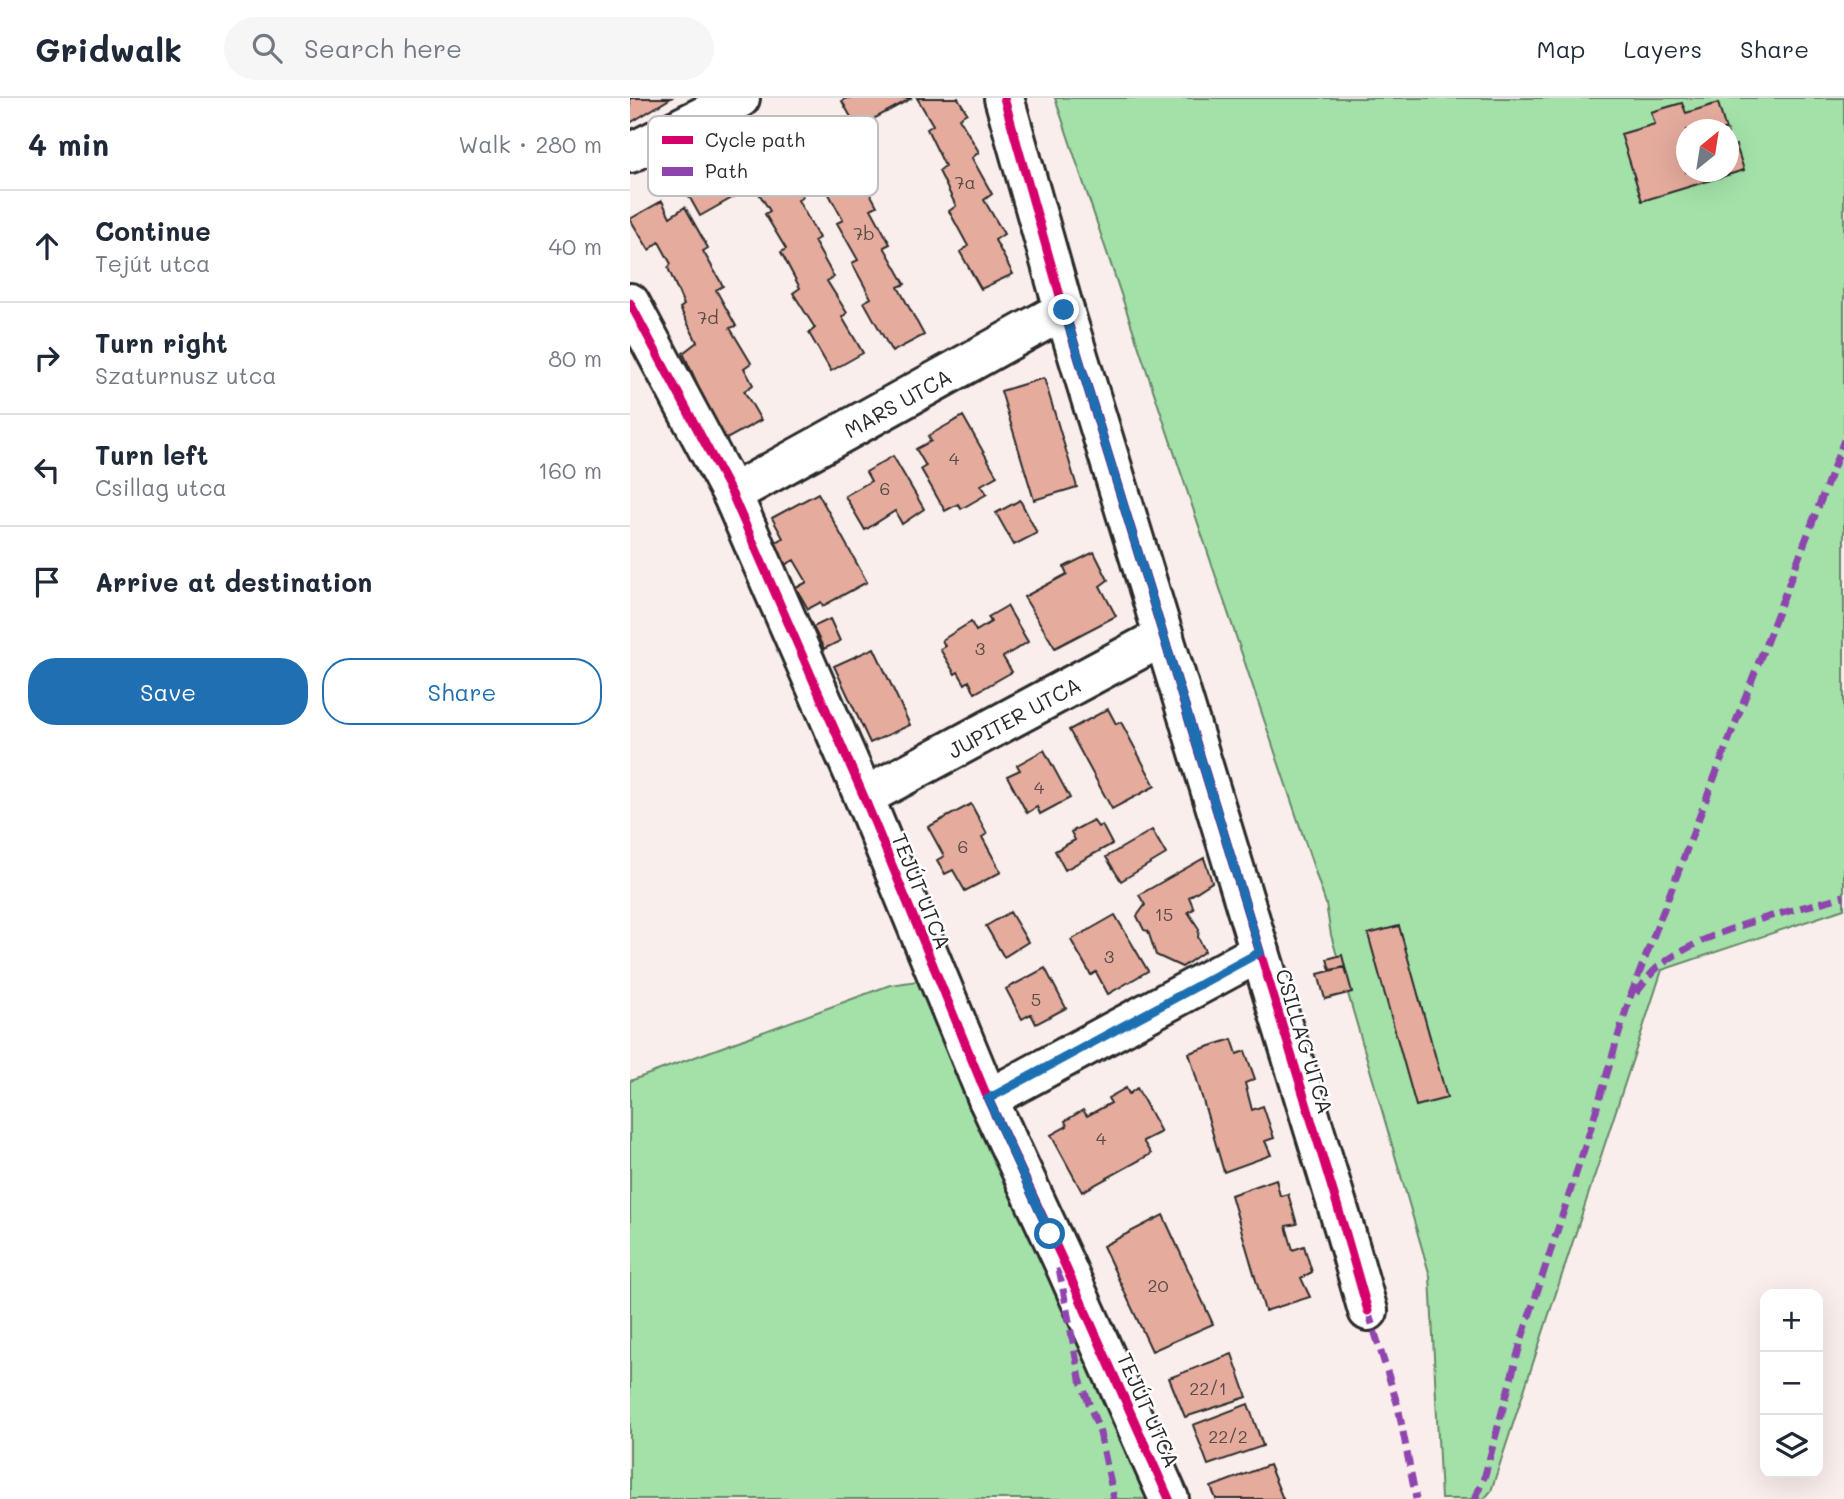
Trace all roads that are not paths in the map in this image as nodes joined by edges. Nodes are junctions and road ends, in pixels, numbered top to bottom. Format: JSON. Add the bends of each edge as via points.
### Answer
{"nodes":[{"id":1,"x":740,"y":98,"type":"edge"},
{"id":2,"x":1004,"y":98,"type":"edge"},
{"id":3,"x":704,"y":116,"type":"edge"},
{"id":4,"x":648,"y":144,"type":"edge"},
{"id":5,"x":630,"y":153,"type":"edge"},
{"id":6,"x":630,"y":303,"type":"edge"},
{"id":7,"x":1064,"y":310,"type":"junction"},
{"id":8,"x":732,"y":494,"type":"junction"},
{"id":9,"x":1164,"y":636,"type":"junction"},
{"id":10,"x":864,"y":797,"type":"junction"},
{"id":11,"x":1260,"y":952,"type":"junction"},
{"id":12,"x":988,"y":1099,"type":"junction"},
{"id":13,"x":1368,"y":1311,"type":"dead end"},
{"id":14,"x":1169,"y":1499,"type":"edge"}],
"edges":[{"from":1,"to":3,"type":"street"},
{"from":2,"to":7,"type":"street","name":"CSILLAG UTCA"},
{"from":4,"to":5,"type":"street"},
{"from":6,"to":8,"type":"street","name":"TEJÚT UTCA"},
{"from":7,"to":8,"type":"street","name":"MARS UTCA"},
{"from":7,"to":9,"type":"street","name":"CSILLAG UTCA"},
{"from":8,"to":10,"type":"street","name":"TEJÚT UTCA"},
{"from":9,"to":10,"type":"street","name":"JUPITER UTCA"},
{"from":9,"to":11,"type":"street","name":"CSILLAG UTCA"},
{"from":10,"to":12,"type":"street","name":"TEJÚT UTCA"},
{"from":11,"to":12,"type":"street"},
{"from":11,"to":13,"type":"street","name":"CSILLAG UTCA"},
{"from":12,"to":14,"type":"street","name":"TEJÚT UTCA"}]}
